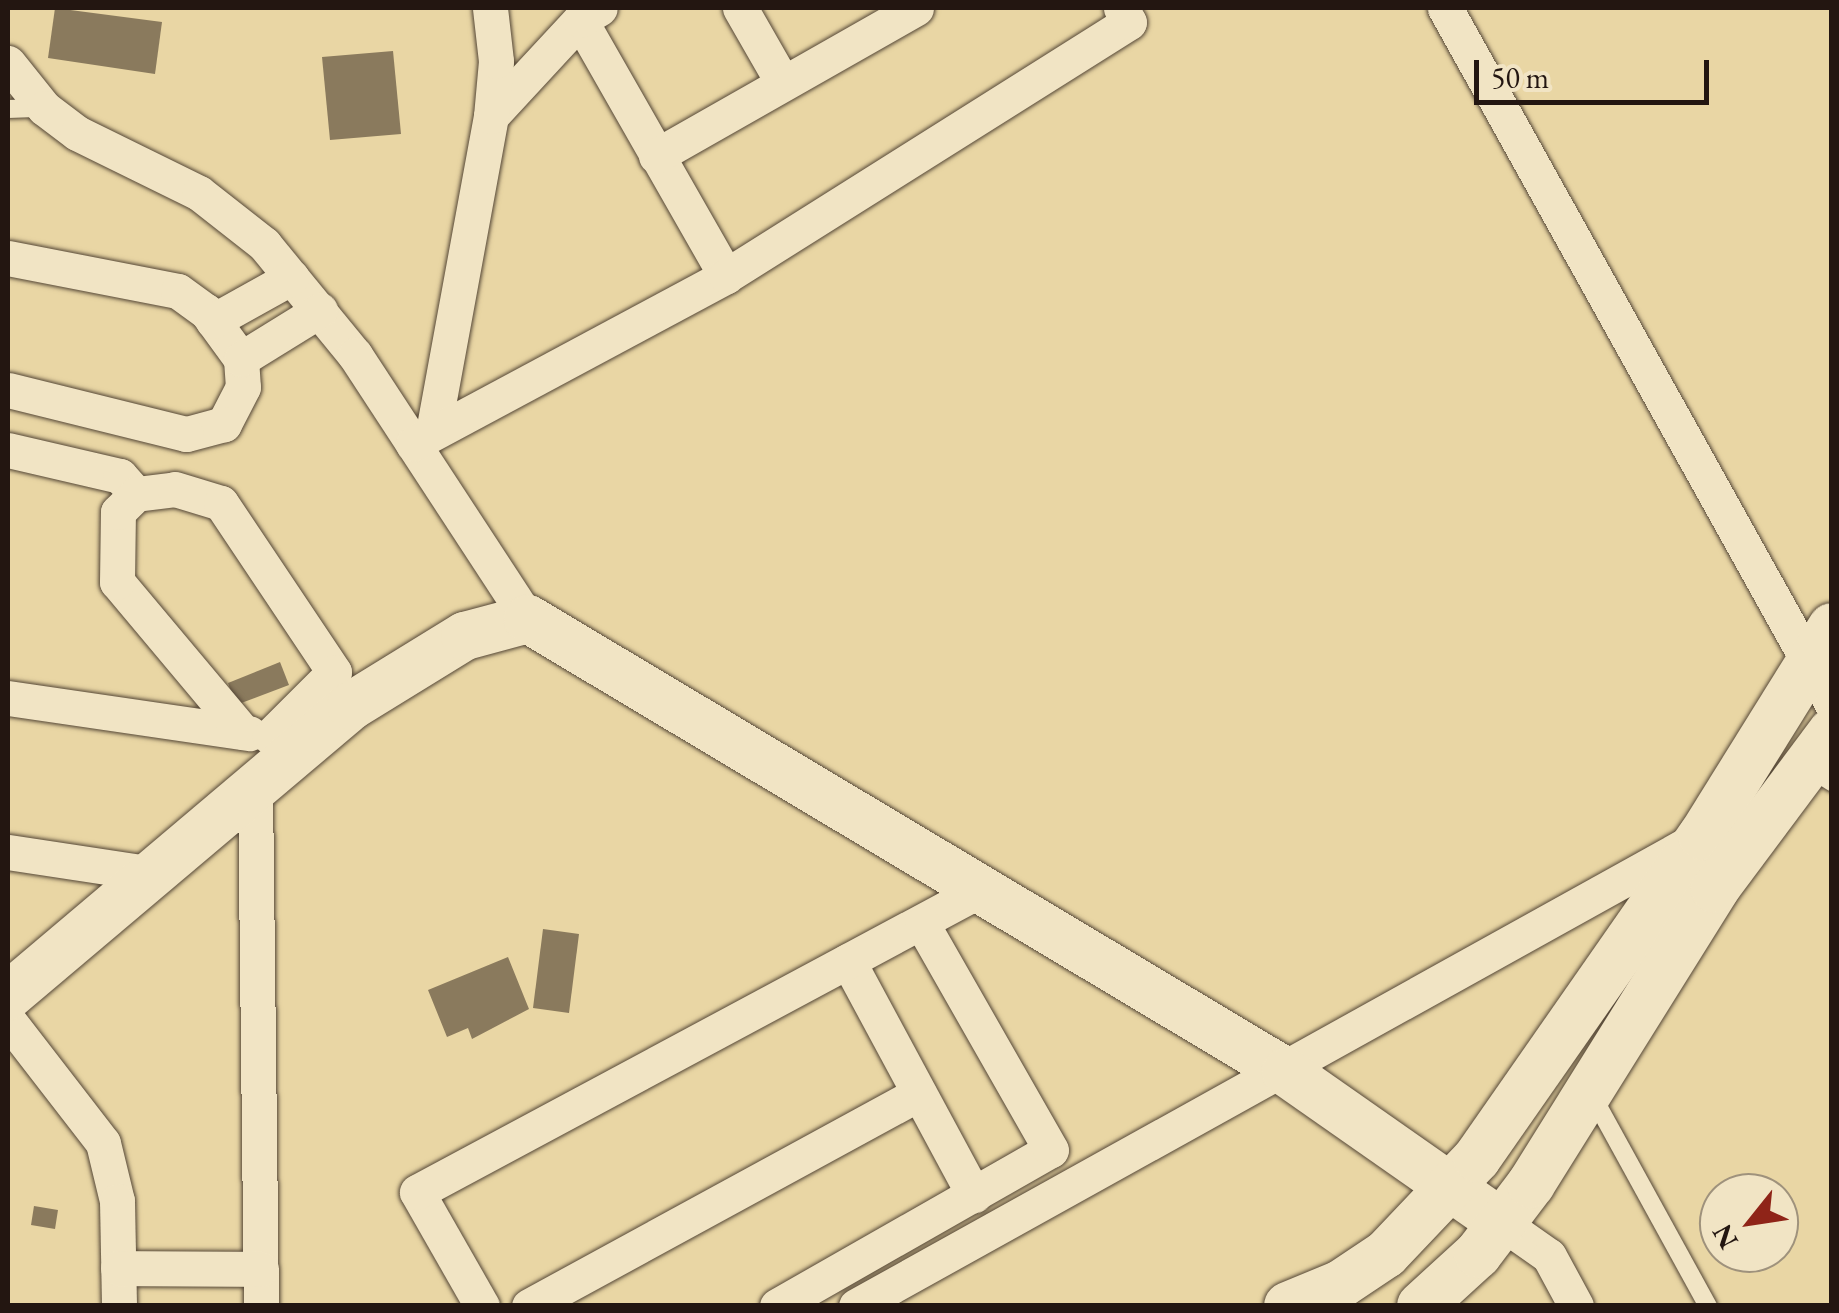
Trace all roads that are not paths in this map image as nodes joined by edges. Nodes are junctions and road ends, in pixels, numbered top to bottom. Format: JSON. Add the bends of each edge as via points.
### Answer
{"nodes":[{"id":1,"x":490,"y":8,"type":"edge"},
{"id":2,"x":740,"y":8,"type":"edge"},
{"id":3,"x":916,"y":8,"type":"edge"},
{"id":4,"x":1445,"y":8,"type":"edge"},
{"id":5,"x":1134,"y":12,"type":"edge"},
{"id":6,"x":590,"y":14,"type":"edge"},
{"id":7,"x":8,"y":63,"type":"edge"},
{"id":8,"x":783,"y":83,"type":"junction"},
{"id":9,"x":44,"y":108,"type":"junction"},
{"id":10,"x":8,"y":109,"type":"edge"},
{"id":11,"x":491,"y":116,"type":"junction"},
{"id":12,"x":656,"y":156,"type":"junction"},
{"id":13,"x":8,"y":258,"type":"edge"},
{"id":14,"x":726,"y":276,"type":"junction"},
{"id":15,"x":292,"y":277,"type":"junction"},
{"id":16,"x":320,"y":310,"type":"junction"},
{"id":17,"x":213,"y":321,"type":"junction"},
{"id":18,"x":242,"y":359,"type":"junction"},
{"id":19,"x":8,"y":390,"type":"edge"},
{"id":20,"x":423,"y":438,"type":"junction"},
{"id":21,"x":8,"y":450,"type":"edge"},
{"id":22,"x":136,"y":494,"type":"junction"},
{"id":23,"x":528,"y":620,"type":"junction"},
{"id":24,"x":1832,"y":627,"type":"edge"},
{"id":25,"x":1819,"y":686,"type":"edge"},
{"id":26,"x":8,"y":698,"type":"edge"},
{"id":27,"x":274,"y":736,"type":"junction"},
{"id":28,"x":1823,"y":760,"type":"edge"},
{"id":29,"x":254,"y":788,"type":"junction"},
{"id":30,"x":1754,"y":835,"type":"junction"},
{"id":31,"x":1702,"y":836,"type":"junction"},
{"id":32,"x":8,"y":852,"type":"edge"},
{"id":33,"x":153,"y":874,"type":"junction"},
{"id":34,"x":982,"y":889,"type":"junction"},
{"id":35,"x":922,"y":924,"type":"junction"},
{"id":36,"x":848,"y":961,"type":"junction"},
{"id":37,"x":8,"y":996,"type":"edge"},
{"id":38,"x":8,"y":1020,"type":"edge"},
{"id":39,"x":1286,"y":1072,"type":"junction"},
{"id":40,"x":1590,"y":1092,"type":"junction"},
{"id":41,"x":919,"y":1093,"type":"junction"},
{"id":42,"x":1450,"y":1186,"type":"junction"},
{"id":43,"x":974,"y":1195,"type":"junction"},
{"id":44,"x":1502,"y":1223,"type":"junction"},
{"id":45,"x":118,"y":1268,"type":"junction"},
{"id":46,"x":261,"y":1269,"type":"junction"},
{"id":47,"x":118,"y":1306,"type":"edge"},
{"id":48,"x":261,"y":1306,"type":"edge"},
{"id":49,"x":482,"y":1306,"type":"edge"},
{"id":50,"x":529,"y":1306,"type":"edge"},
{"id":51,"x":777,"y":1306,"type":"edge"},
{"id":52,"x":856,"y":1306,"type":"edge"},
{"id":53,"x":1288,"y":1306,"type":"edge"},
{"id":54,"x":1421,"y":1306,"type":"edge"},
{"id":55,"x":1576,"y":1306,"type":"edge"},
{"id":56,"x":1708,"y":1306,"type":"edge"}],
"edges":[{"from":1,"to":11,"type":"street","via":[[496,60]]},
{"from":2,"to":8,"type":"street"},
{"from":3,"to":8,"type":"street"},
{"from":4,"to":25,"type":"street"},
{"from":5,"to":14,"type":"street"},
{"from":6,"to":11,"type":"street"},
{"from":6,"to":12,"type":"street"},
{"from":7,"to":9,"type":"street"},
{"from":8,"to":12,"type":"street"},
{"from":9,"to":10,"type":"lane"},
{"from":9,"to":15,"type":"street","via":[[199,192],[237,219]]},
{"from":11,"to":20,"type":"street"},
{"from":12,"to":14,"type":"street"},
{"from":13,"to":17,"type":"street","via":[[178,291]]},
{"from":14,"to":20,"type":"street"},
{"from":15,"to":16,"type":"street"},
{"from":15,"to":17,"type":"street"},
{"from":16,"to":18,"type":"street"},
{"from":16,"to":20,"type":"street"},
{"from":17,"to":18,"type":"street"},
{"from":18,"to":19,"type":"street","via":[[235,413],[224,424],[186,434]]},
{"from":20,"to":23,"type":"street"},
{"from":21,"to":22,"type":"street","via":[[120,476]]},
{"from":22,"to":27,"type":"street","via":[[118,512],[117,582]]},
{"from":22,"to":27,"type":"street","via":[[174,489],[221,503],[334,672]]},
{"from":23,"to":27,"type":"street","via":[[465,636]]},
{"from":23,"to":34,"type":"street"},
{"from":24,"to":25,"type":"street"},
{"from":25,"to":31,"type":"street"},
{"from":26,"to":27,"type":"street"},
{"from":27,"to":29,"type":"street"},
{"from":28,"to":30,"type":"street"},
{"from":29,"to":33,"type":"street"},
{"from":29,"to":46,"type":"street"},
{"from":30,"to":31,"type":"street"},
{"from":30,"to":40,"type":"street"},
{"from":31,"to":39,"type":"street"},
{"from":31,"to":42,"type":"street","via":[[1477,1158]]},
{"from":32,"to":33,"type":"street"},
{"from":33,"to":37,"type":"street"},
{"from":34,"to":35,"type":"street"},
{"from":34,"to":39,"type":"street"},
{"from":35,"to":36,"type":"street"},
{"from":35,"to":43,"type":"street","via":[[1051,1150]]},
{"from":36,"to":41,"type":"street"},
{"from":36,"to":49,"type":"street","via":[[417,1192]]},
{"from":38,"to":45,"type":"street","via":[[103,1143],[117,1201]]},
{"from":39,"to":42,"type":"street"},
{"from":39,"to":52,"type":"street"},
{"from":40,"to":44,"type":"street"},
{"from":40,"to":56,"type":"lane"},
{"from":41,"to":43,"type":"street"},
{"from":41,"to":50,"type":"street"},
{"from":42,"to":44,"type":"street"},
{"from":42,"to":53,"type":"street","via":[[1386,1254],[1341,1284]]},
{"from":43,"to":51,"type":"street"},
{"from":44,"to":54,"type":"street","via":[[1450,1285]]},
{"from":44,"to":55,"type":"street","via":[[1549,1256]]},
{"from":45,"to":46,"type":"street"},
{"from":45,"to":47,"type":"street"},
{"from":46,"to":48,"type":"street"}]}
